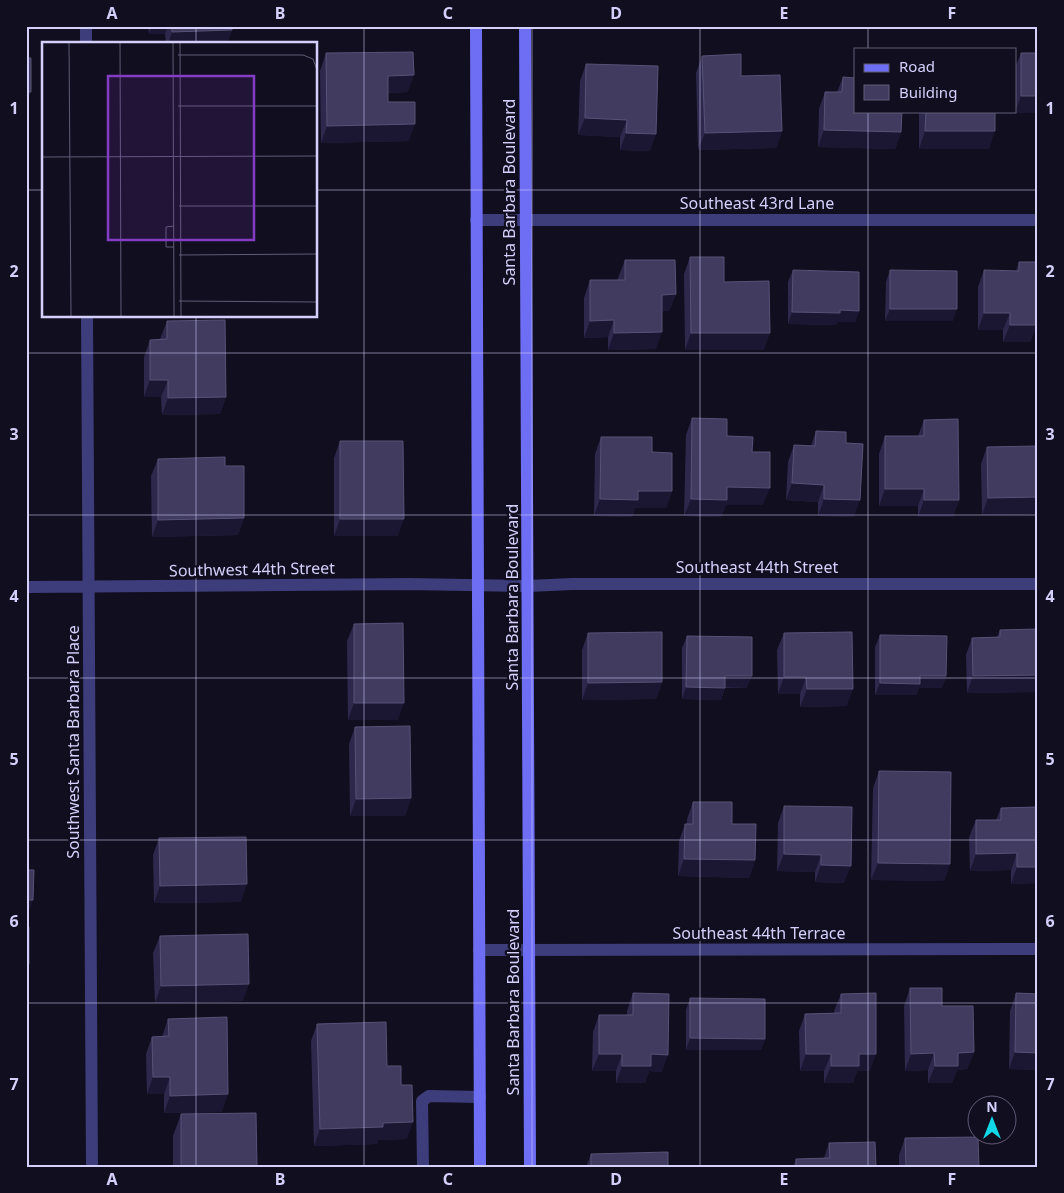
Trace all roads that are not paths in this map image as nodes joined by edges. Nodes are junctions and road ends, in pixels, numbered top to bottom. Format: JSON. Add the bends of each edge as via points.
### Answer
{"nodes":[{"id":1,"x":86,"y":26,"type":"edge"},
{"id":2,"x":476,"y":26,"type":"edge"},
{"id":3,"x":525,"y":26,"type":"edge"},
{"id":4,"x":86,"y":42,"type":"edge"},
{"id":5,"x":476,"y":220,"type":"junction"},
{"id":6,"x":526,"y":220,"type":"junction"},
{"id":7,"x":1038,"y":220,"type":"edge"},
{"id":8,"x":88,"y":318,"type":"edge"},
{"id":9,"x":1038,"y":584,"type":"edge"},
{"id":10,"x":477,"y":586,"type":"junction"},
{"id":11,"x":528,"y":586,"type":"junction"},
{"id":12,"x":26,"y":587,"type":"edge"},
{"id":13,"x":88,"y":587,"type":"junction"},
{"id":14,"x":1038,"y":949,"type":"edge"},
{"id":15,"x":479,"y":950,"type":"junction"},
{"id":16,"x":530,"y":950,"type":"junction"},
{"id":17,"x":480,"y":1097,"type":"junction"},
{"id":18,"x":92,"y":1167,"type":"edge"},
{"id":19,"x":423,"y":1167,"type":"edge"},
{"id":20,"x":480,"y":1167,"type":"edge"},
{"id":21,"x":530,"y":1167,"type":"edge"}],
"edges":[{"from":1,"to":4,"type":"street"},
{"from":2,"to":5,"type":"main road","name":"Santa Barbara Boulevard"},
{"from":3,"to":6,"type":"main road","name":"Santa Barbara Boulevard"},
{"from":5,"to":6,"type":"street","name":"Southeast 43rd Lane"},
{"from":5,"to":10,"type":"main road","name":"Santa Barbara Boulevard"},
{"from":6,"to":7,"type":"street","name":"Southeast 43rd Lane"},
{"from":6,"to":11,"type":"main road","name":"Santa Barbara Boulevard"},
{"from":8,"to":13,"type":"street","name":"Southwest Santa Barbara Place"},
{"from":9,"to":11,"type":"street","name":"Southeast 44th Street"},
{"from":10,"to":11,"type":"street","name":"Southeast 44th Street"},
{"from":10,"to":13,"type":"street","name":"Southwest 44th Street"},
{"from":10,"to":15,"type":"main road","name":"Santa Barbara Boulevard"},
{"from":11,"to":16,"type":"main road","name":"Santa Barbara Boulevard"},
{"from":12,"to":13,"type":"street","name":"Southwest 44th Street"},
{"from":13,"to":18,"type":"street","name":"Southwest Santa Barbara Place"},
{"from":14,"to":16,"type":"street","name":"Southeast 44th Terrace"},
{"from":15,"to":16,"type":"street","name":"Southeast 44th Terrace"},
{"from":15,"to":17,"type":"main road","name":"Santa Barbara Boulevard"},
{"from":16,"to":21,"type":"main road","name":"Santa Barbara Boulevard"},
{"from":17,"to":19,"type":"street","via":[[429,1096],[422,1101]]},
{"from":17,"to":20,"type":"main road","name":"Santa Barbara Boulevard"}]}
